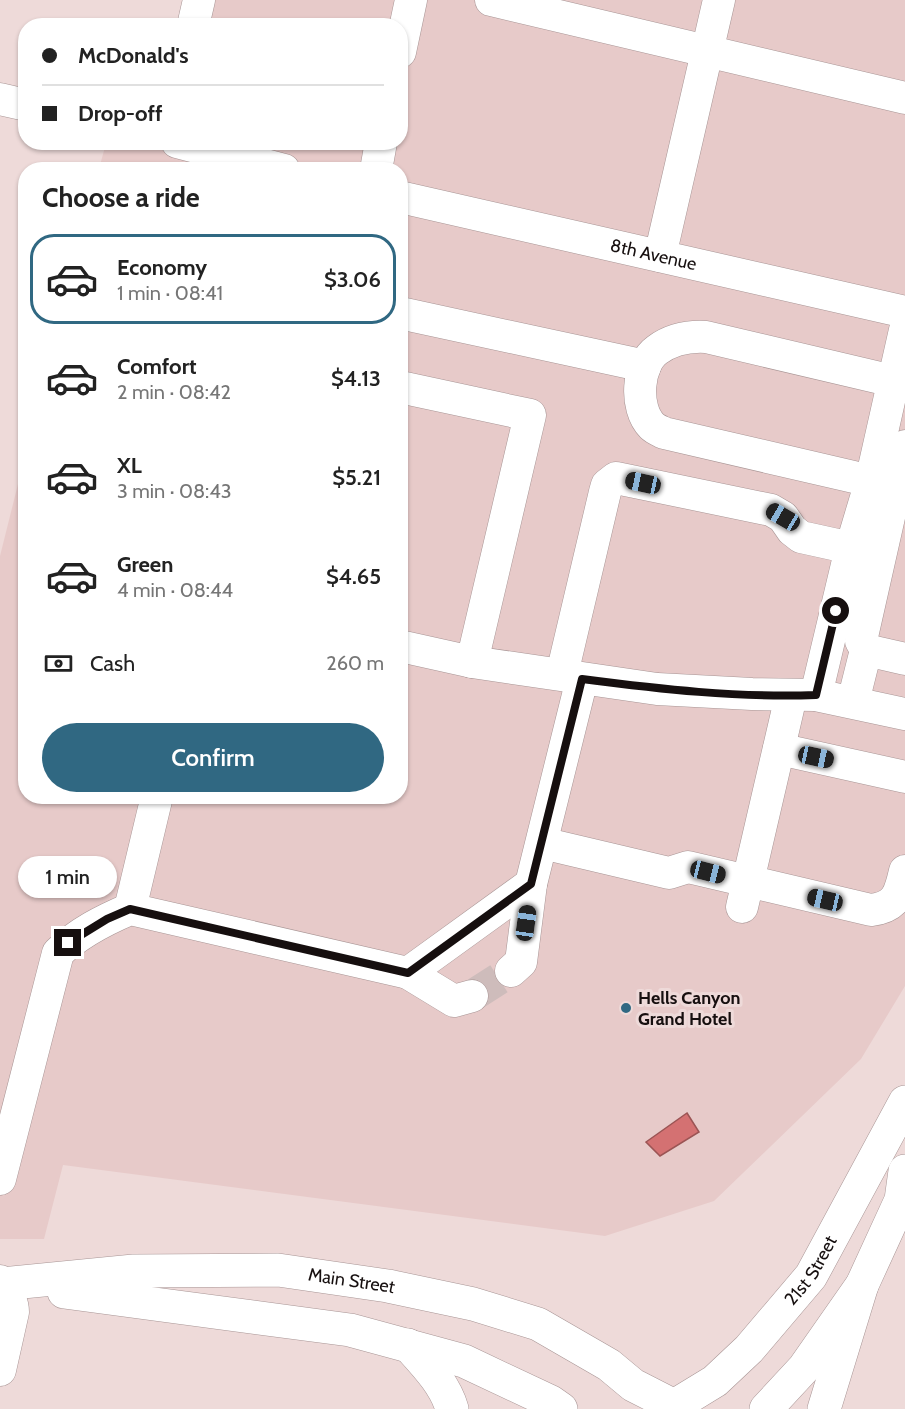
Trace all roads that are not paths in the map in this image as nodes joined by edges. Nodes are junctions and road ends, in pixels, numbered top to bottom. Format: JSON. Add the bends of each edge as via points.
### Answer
{"nodes":[{"id":1,"x":199,"y":0,"type":"edge"},
{"id":2,"x":411,"y":0,"type":"edge"},
{"id":3,"x":491,"y":0,"type":"edge"},
{"id":4,"x":719,"y":0,"type":"edge"},
{"id":5,"x":195,"y":18,"type":"edge"},
{"id":6,"x":407,"y":18,"type":"edge"},
{"id":7,"x":707,"y":51,"type":"junction"},
{"id":8,"x":905,"y":98,"type":"edge"},
{"id":9,"x":0,"y":99,"type":"edge"},
{"id":10,"x":18,"y":103,"type":"edge"},
{"id":11,"x":198,"y":150,"type":"edge"},
{"id":12,"x":231,"y":162,"type":"edge"},
{"id":13,"x":408,"y":199,"type":"edge"},
{"id":14,"x":660,"y":256,"type":"junction"},
{"id":15,"x":905,"y":312,"type":"edge"},
{"id":16,"x":408,"y":315,"type":"edge"},
{"id":17,"x":905,"y":330,"type":"edge"},
{"id":18,"x":645,"y":366,"type":"junction"},
{"id":19,"x":893,"y":381,"type":"junction"},
{"id":20,"x":408,"y":389,"type":"edge"},
{"id":21,"x":905,"y":446,"type":"edge"},
{"id":22,"x":871,"y":481,"type":"junction"},
{"id":23,"x":897,"y":500,"type":"edge"},
{"id":24,"x":851,"y":548,"type":"junction"},
{"id":25,"x":408,"y":648,"type":"edge"},
{"id":26,"x":866,"y":650,"type":"junction"},
{"id":27,"x":905,"y":659,"type":"edge"},
{"id":28,"x":472,"y":662,"type":"junction"},
{"id":29,"x":572,"y":676,"type":"junction"},
{"id":30,"x":803,"y":695,"type":"junction"},
{"id":31,"x":853,"y":702,"type":"junction"},
{"id":32,"x":905,"y":714,"type":"edge"},
{"id":33,"x":779,"y":749,"type":"junction"},
{"id":34,"x":905,"y":777,"type":"edge"},
{"id":35,"x":156,"y":804,"type":"edge"},
{"id":36,"x":542,"y":843,"type":"junction"},
{"id":37,"x":905,"y":871,"type":"edge"},
{"id":38,"x":531,"y":884,"type":"junction"},
{"id":39,"x":745,"y":895,"type":"junction"},
{"id":40,"x":130,"y":909,"type":"junction"},
{"id":41,"x":511,"y":971,"type":"tunnel mouth"},
{"id":42,"x":408,"y":973,"type":"junction"},
{"id":43,"x":471,"y":996,"type":"tunnel mouth"},
{"id":44,"x":905,"y":1102,"type":"edge"},
{"id":45,"x":0,"y":1179,"type":"edge"},
{"id":46,"x":904,"y":1190,"type":"edge"},
{"id":47,"x":1,"y":1283,"type":"edge"},
{"id":48,"x":862,"y":1285,"type":"junction"},
{"id":49,"x":408,"y":1345,"type":"junction"},
{"id":50,"x":0,"y":1370,"type":"edge"},
{"id":51,"x":674,"y":1408,"type":"edge"},
{"id":52,"x":452,"y":1409,"type":"edge"},
{"id":53,"x":561,"y":1409,"type":"edge"},
{"id":54,"x":766,"y":1409,"type":"edge"},
{"id":55,"x":824,"y":1409,"type":"edge"}],
"edges":[{"from":1,"to":5,"type":"street"},
{"from":2,"to":6,"type":"street"},
{"from":3,"to":7,"type":"street"},
{"from":4,"to":7,"type":"street"},
{"from":7,"to":8,"type":"street"},
{"from":7,"to":14,"type":"street"},
{"from":9,"to":10,"type":"street"},
{"from":11,"to":12,"type":"street"},
{"from":13,"to":14,"type":"street","name":"8th Avenue"},
{"from":14,"to":15,"type":"street","name":"8th Avenue"},
{"from":16,"to":18,"type":"street"},
{"from":17,"to":19,"type":"street"},
{"from":18,"to":19,"type":"street","via":[[656,350],[668,344],[706,337]]},
{"from":18,"to":22,"type":"street","via":[[641,404],[652,426],[664,433]]},
{"from":19,"to":22,"type":"street"},
{"from":20,"to":28,"type":"street","via":[[530,415]]},
{"from":21,"to":23,"type":"street"},
{"from":22,"to":24,"type":"street"},
{"from":23,"to":26,"type":"street","via":[[861,641]]},
{"from":24,"to":29,"type":"street","via":[[801,537],[771,510],[616,478],[607,485]]},
{"from":24,"to":30,"type":"street"},
{"from":25,"to":28,"type":"street"},
{"from":26,"to":27,"type":"street"},
{"from":26,"to":31,"type":"street"},
{"from":28,"to":29,"type":"street"},
{"from":29,"to":30,"type":"street","via":[[657,689]]},
{"from":29,"to":36,"type":"street"},
{"from":30,"to":31,"type":"street"},
{"from":30,"to":33,"type":"street"},
{"from":31,"to":32,"type":"street"},
{"from":33,"to":34,"type":"street"},
{"from":33,"to":39,"type":"street"},
{"from":35,"to":40,"type":"street"},
{"from":36,"to":38,"type":"street"},
{"from":36,"to":39,"type":"street","via":[[669,873],[688,867]]},
{"from":37,"to":39,"type":"street","via":[[895,900],[881,909]]},
{"from":38,"to":41,"type":"street","via":[[521,962]]},
{"from":38,"to":42,"type":"street"},
{"from":40,"to":42,"type":"street"},
{"from":40,"to":45,"type":"street","via":[[69,942],[58,953]]},
{"from":42,"to":43,"type":"street","via":[[454,1001]]},
{"from":44,"to":51,"type":"main road","name":"21st Street","via":[[811,1276],[749,1349],[715,1381]]},
{"from":46,"to":48,"type":"main road"},
{"from":47,"to":49,"type":"main road","via":[[350,1330]]},
{"from":47,"to":50,"type":"street","via":[[13,1312]]},
{"from":47,"to":51,"type":"main road","name":"Main Street","via":[[134,1271],[278,1270],[388,1286],[473,1304],[538,1324]]},
{"from":48,"to":54,"type":"main road","via":[[804,1368]]},
{"from":48,"to":55,"type":"main road"},
{"from":49,"to":52,"type":"main road","via":[[448,1394]]},
{"from":49,"to":53,"type":"main road","via":[[464,1361]]}]}
